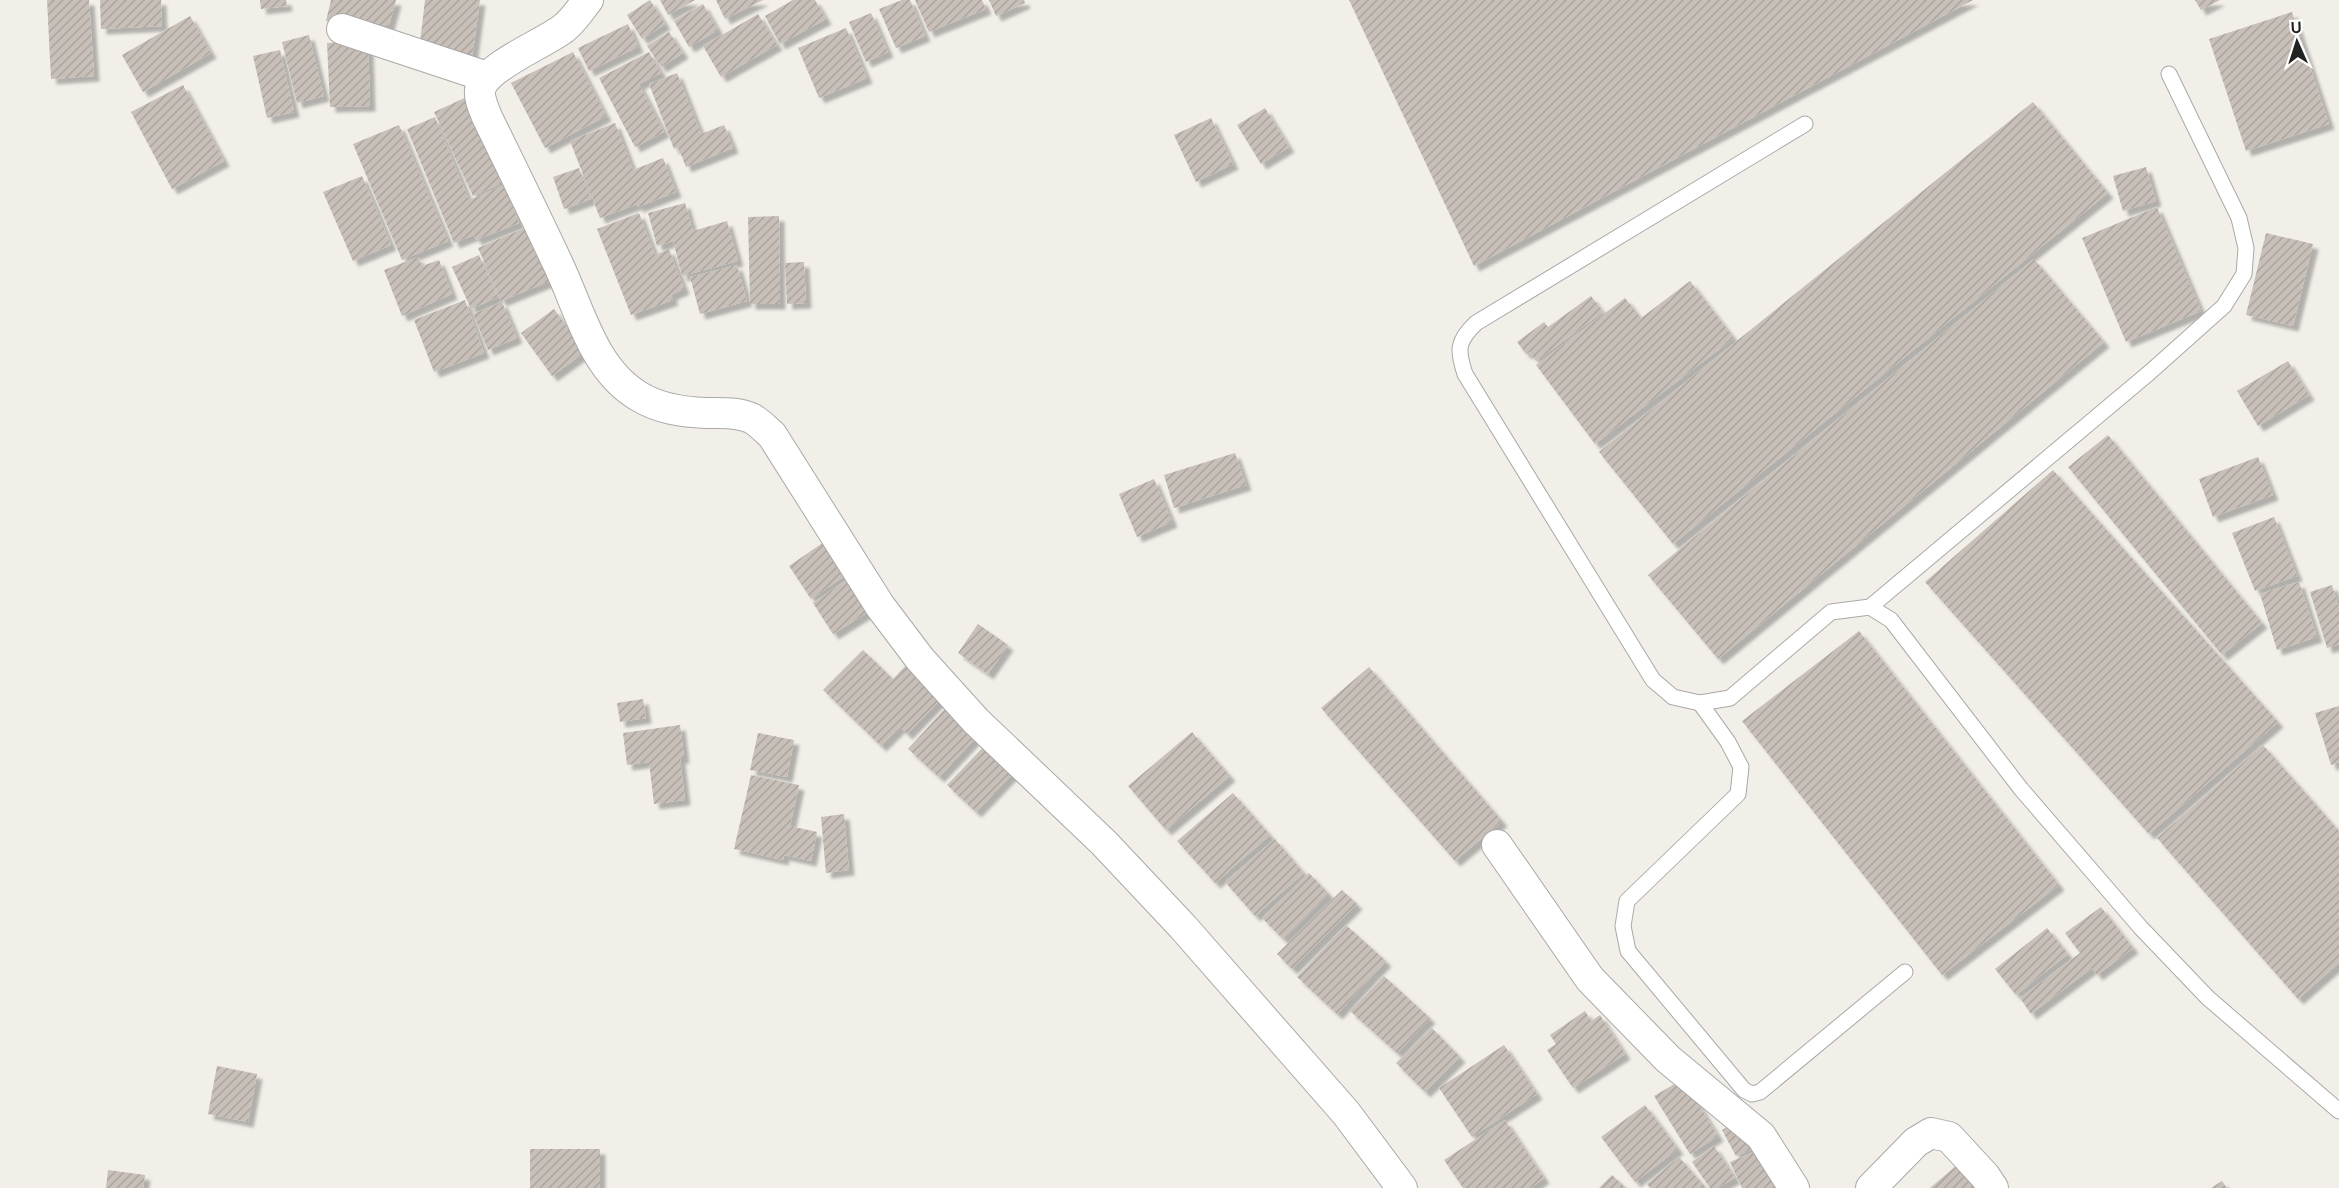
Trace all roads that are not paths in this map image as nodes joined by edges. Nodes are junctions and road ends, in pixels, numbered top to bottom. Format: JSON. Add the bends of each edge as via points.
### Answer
{"nodes":[{"id":1,"x":588,"y":0,"type":"edge"},
{"id":2,"x":342,"y":29,"type":"dead end"},
{"id":3,"x":2169,"y":74,"type":"dead end"},
{"id":4,"x":487,"y":77,"type":"junction"},
{"id":5,"x":1805,"y":124,"type":"dead end"},
{"id":6,"x":1870,"y":607,"type":"junction"},
{"id":7,"x":1700,"y":704,"type":"junction"},
{"id":8,"x":1497,"y":845,"type":"dead end"},
{"id":9,"x":1905,"y":972,"type":"dead end"},
{"id":10,"x":2339,"y":1111,"type":"edge"},
{"id":11,"x":1402,"y":1188,"type":"edge"},
{"id":12,"x":1794,"y":1188,"type":"edge"},
{"id":13,"x":1871,"y":1188,"type":"edge"},
{"id":14,"x":1993,"y":1188,"type":"edge"}],
"edges":[{"from":1,"to":4,"type":"street","via":[[562,29]]},
{"from":2,"to":4,"type":"street"},
{"from":3,"to":6,"type":"lane","via":[[2239,218],[2246,248],[2244,274],[2224,306],[2150,373]]},
{"from":4,"to":11,"type":"street","via":[[480,90],[487,117],[597,352],[618,380],[643,399],[663,407],[748,417],[772,435],[875,598],[920,659],[984,729],[1104,843],[1176,920],[1338,1103]]},
{"from":5,"to":7,"type":"lane","via":[[1476,323],[1459,347],[1465,374],[1653,680],[1673,697]]},
{"from":6,"to":7,"type":"lane","via":[[1831,612],[1730,698]]},
{"from":6,"to":10,"type":"lane","via":[[1891,620],[2021,789],[2141,928],[2215,1005]]},
{"from":7,"to":9,"type":"lane","via":[[1741,767],[1738,794],[1628,901],[1623,926],[1628,951],[1744,1090],[1752,1094],[1760,1092]]},
{"from":8,"to":12,"type":"street","via":[[1590,979],[1668,1059],[1761,1136]]},
{"from":13,"to":14,"type":"street","via":[[1916,1142],[1931,1133],[1949,1137]]}]}
